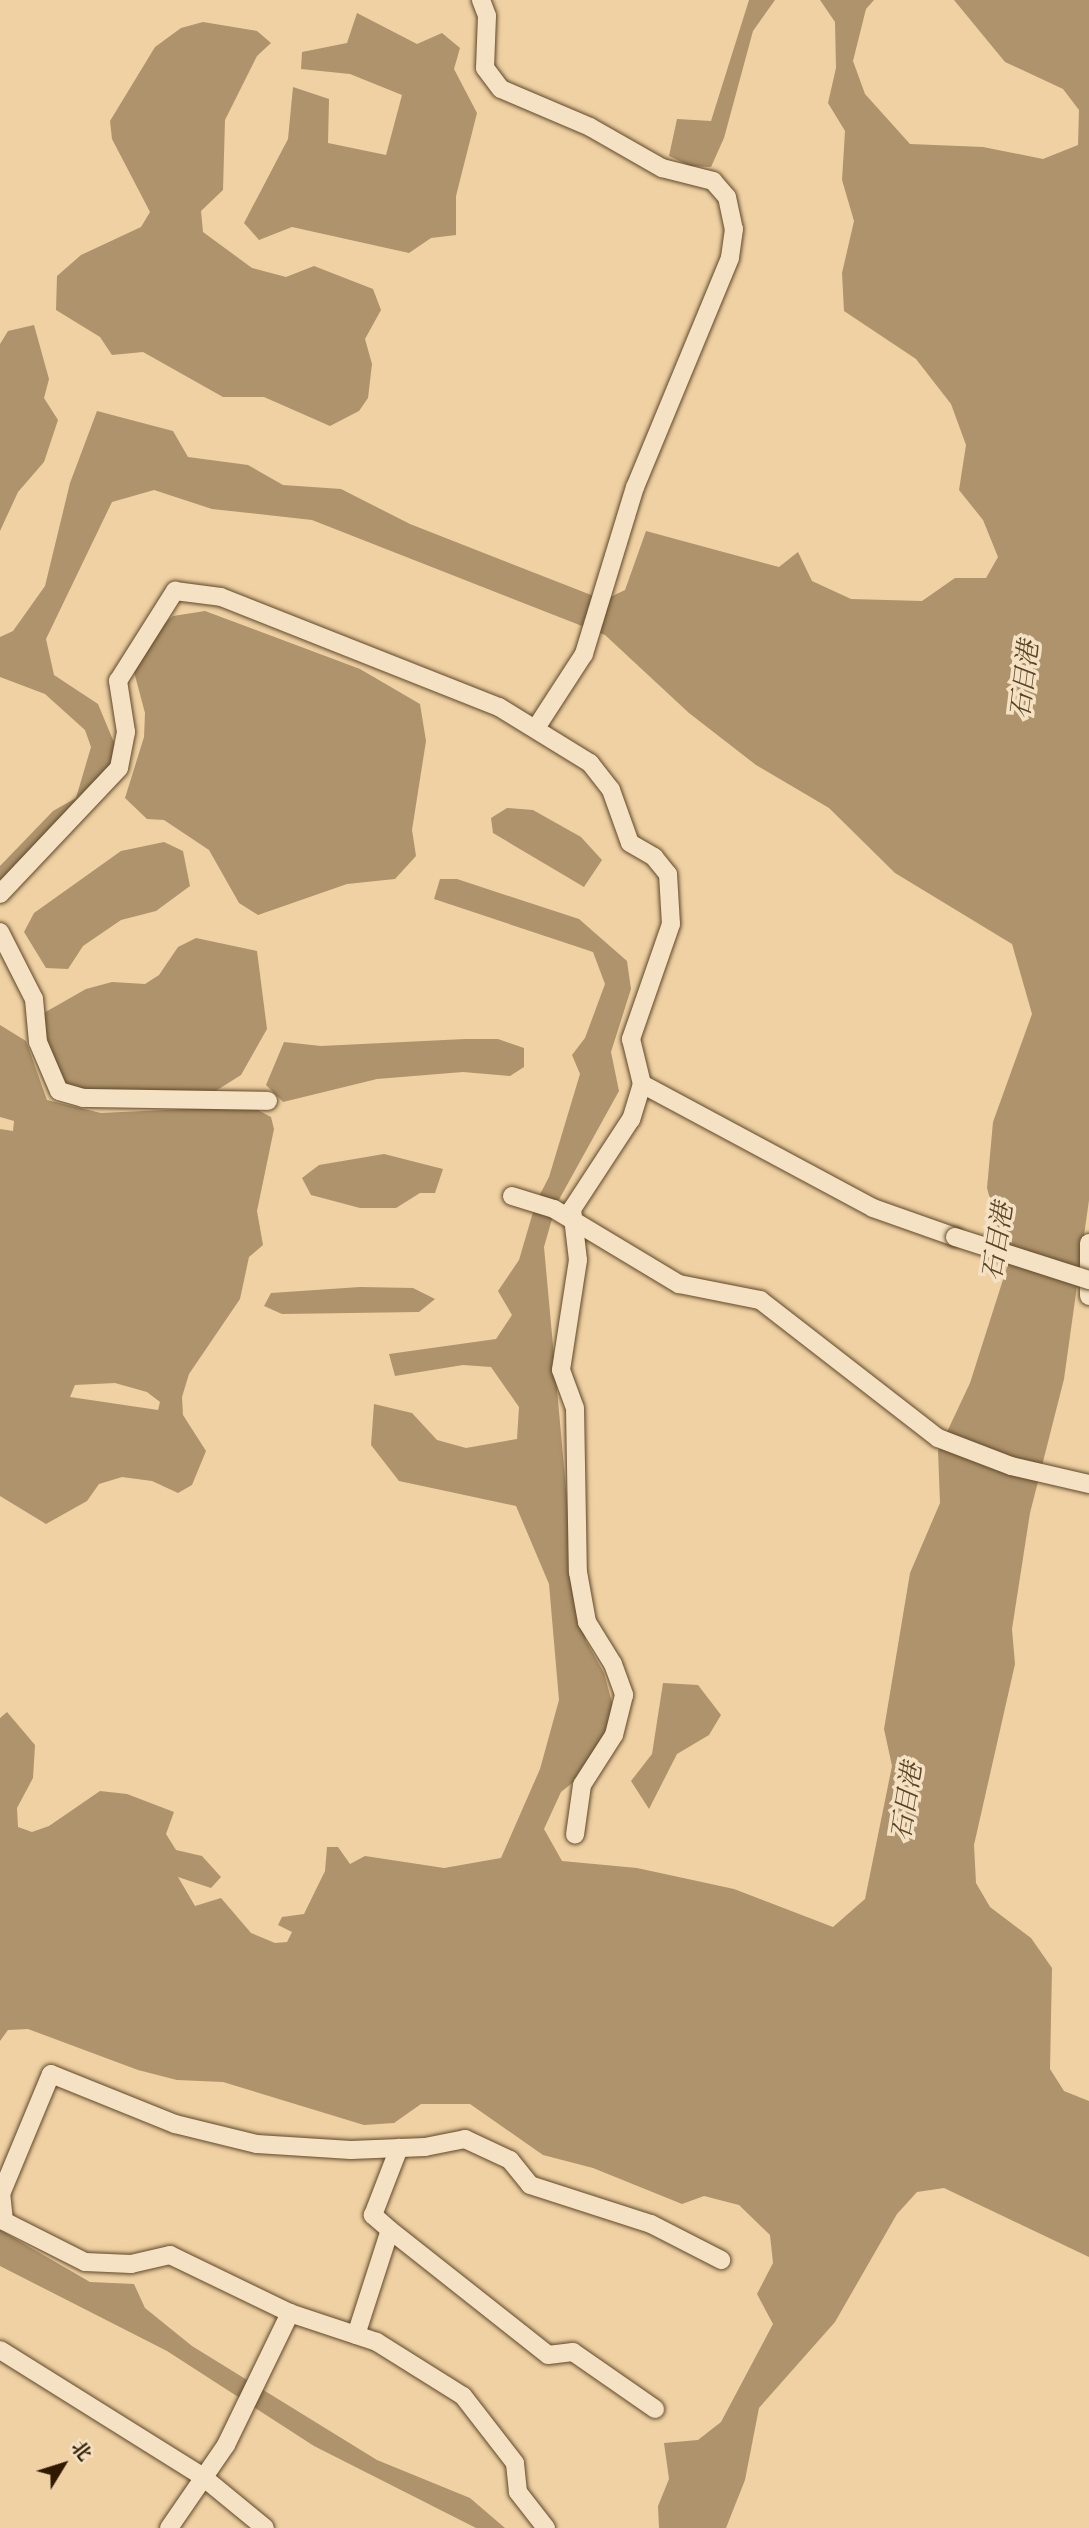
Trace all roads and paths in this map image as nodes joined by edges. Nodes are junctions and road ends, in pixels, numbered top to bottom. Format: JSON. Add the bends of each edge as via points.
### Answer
{"nodes":[{"id":1,"x":481,"y":0,"type":"edge"},
{"id":2,"x":536,"y":729,"type":"junction"},
{"id":3,"x":0,"y":894,"type":"edge"},
{"id":4,"x":0,"y":932,"type":"edge"},
{"id":5,"x":642,"y":1084,"type":"junction"},
{"id":6,"x":268,"y":1101,"type":"dead end"},
{"id":7,"x":512,"y":1196,"type":"dead end"},
{"id":8,"x":574,"y":1220,"type":"junction"},
{"id":9,"x":1089,"y":1243,"type":"edge"},
{"id":10,"x":1089,"y":1280,"type":"edge"},
{"id":11,"x":1089,"y":1296,"type":"edge"},
{"id":12,"x":1089,"y":1484,"type":"edge"},
{"id":13,"x":575,"y":1835,"type":"dead end"},
{"id":14,"x":399,"y":2148,"type":"junction"},
{"id":15,"x":390,"y":2231,"type":"junction"},
{"id":16,"x":721,"y":2260,"type":"dead end"},
{"id":17,"x":290,"y":2313,"type":"junction"},
{"id":18,"x":356,"y":2335,"type":"junction"},
{"id":19,"x":0,"y":2350,"type":"edge"},
{"id":20,"x":655,"y":2409,"type":"dead end"},
{"id":21,"x":204,"y":2477,"type":"junction"},
{"id":22,"x":169,"y":2528,"type":"edge"},
{"id":23,"x":265,"y":2528,"type":"edge"},
{"id":24,"x":546,"y":2528,"type":"edge"}],
"edges":[{"from":1,"to":2,"type":"street","via":[[487,16],[485,68],[501,89],[590,127],[662,168],[713,181],[727,197],[734,229],[730,258],[635,487],[584,654]]},
{"from":2,"to":3,"type":"street","via":[[441,680],[359,647],[221,597],[175,591],[118,681],[126,732],[119,768]]},
{"from":2,"to":5,"type":"street","via":[[590,762],[611,790],[630,843],[654,857],[668,874],[671,924],[631,1039]]},
{"from":4,"to":6,"type":"street","via":[[34,999],[38,1042],[59,1091],[83,1098]]},
{"from":5,"to":8,"type":"street","via":[[631,1119],[572,1209]]},
{"from":5,"to":10,"type":"street","bridge":true,"via":[[873,1208]]},
{"from":7,"to":8,"type":"street"},
{"from":8,"to":12,"type":"street","via":[[679,1284],[760,1300],[947,1442],[1010,1466]]},
{"from":8,"to":13,"type":"street","via":[[578,1260],[561,1370],[575,1409],[578,1572],[587,1622],[613,1664],[624,1695],[614,1735],[582,1785]]},
{"from":9,"to":11,"type":"street"},
{"from":14,"to":15,"type":"street","via":[[373,2215]]},
{"from":14,"to":16,"type":"street","via":[[466,2139],[510,2160],[530,2185],[651,2224]]},
{"from":14,"to":17,"type":"street","via":[[257,2144],[175,2124],[51,2074],[1,2193],[4,2221],[85,2262],[131,2264],[170,2255]]},
{"from":15,"to":18,"type":"street"},
{"from":15,"to":20,"type":"street","via":[[548,2355],[573,2352]]},
{"from":17,"to":18,"type":"street"},
{"from":17,"to":21,"type":"street","via":[[226,2445]]},
{"from":18,"to":24,"type":"street","via":[[463,2396],[515,2463],[518,2492]]},
{"from":19,"to":21,"type":"street"},
{"from":21,"to":22,"type":"street"},
{"from":21,"to":23,"type":"street"}]}
